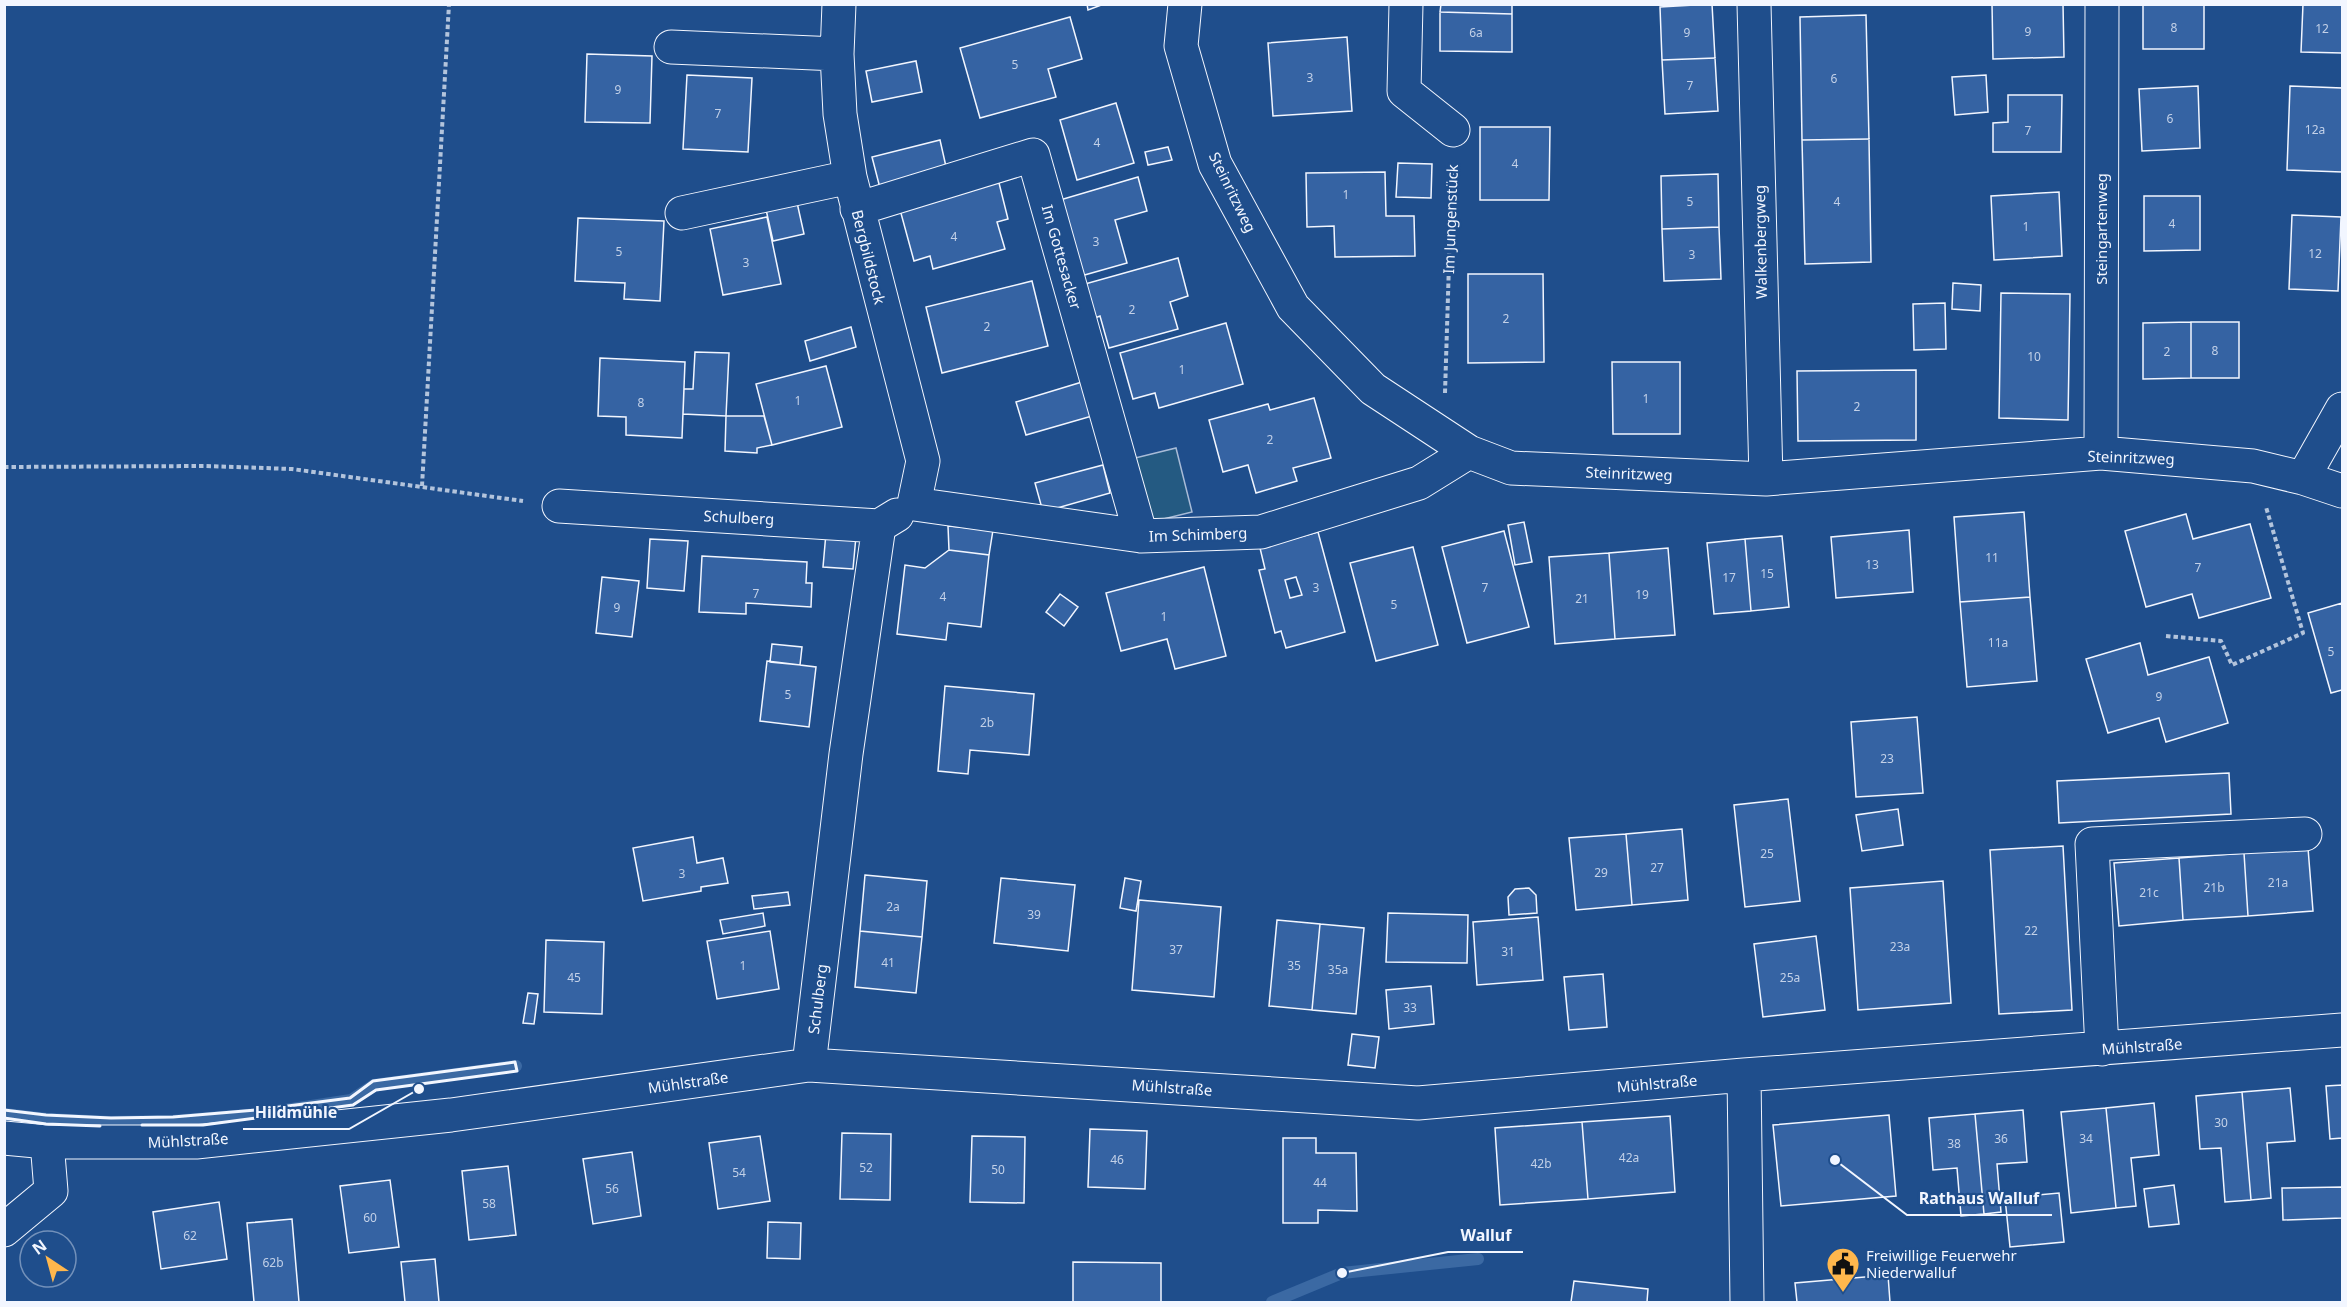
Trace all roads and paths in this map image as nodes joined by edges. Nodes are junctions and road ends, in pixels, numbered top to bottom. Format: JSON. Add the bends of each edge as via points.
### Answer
{"nodes":[{"id":1,"x":449,"y":4,"type":"edge"},
{"id":2,"x":839,"y":4,"type":"edge"},
{"id":3,"x":1185,"y":4,"type":"edge"},
{"id":4,"x":1406,"y":4,"type":"edge"},
{"id":5,"x":1754,"y":4,"type":"edge"},
{"id":6,"x":2102,"y":4,"type":"edge"},
{"id":7,"x":670,"y":47,"type":"dead end"},
{"id":8,"x":837,"y":54,"type":"junction"},
{"id":9,"x":1453,"y":130,"type":"joint"},
{"id":10,"x":850,"y":177,"type":"junction"},
{"id":11,"x":857,"y":209,"type":"junction"},
{"id":12,"x":682,"y":213,"type":"dead end"},
{"id":13,"x":1445,"y":396,"type":"dead end"},
{"id":14,"x":2343,"y":409,"type":"edge"},
{"id":15,"x":1469,"y":452,"type":"junction"},
{"id":16,"x":2101,"y":453,"type":"junction"},
{"id":17,"x":2253,"y":466,"type":"junction"},
{"id":18,"x":4,"y":467,"type":"edge"},
{"id":19,"x":2303,"y":478,"type":"junction"},
{"id":20,"x":1766,"y":479,"type":"junction"},
{"id":21,"x":422,"y":486,"type":"junction"},
{"id":22,"x":2343,"y":491,"type":"edge"},
{"id":23,"x":914,"y":504,"type":"junction"},
{"id":24,"x":559,"y":506,"type":"joint"},
{"id":25,"x":879,"y":526,"type":"junction"},
{"id":26,"x":1141,"y":536,"type":"junction"},
{"id":27,"x":2166,"y":636,"type":"dead end"},
{"id":28,"x":2305,"y":834,"type":"dead end"},
{"id":29,"x":2343,"y":1030,"type":"edge"},
{"id":30,"x":2102,"y":1049,"type":"junction"},
{"id":31,"x":809,"y":1065,"type":"junction"},
{"id":32,"x":1744,"y":1075,"type":"junction"},
{"id":33,"x":4,"y":1138,"type":"edge"},
{"id":34,"x":46,"y":1142,"type":"junction"},
{"id":35,"x":4,"y":1230,"type":"edge"},
{"id":36,"x":1747,"y":1302,"type":"edge"}],
"edges":[{"from":1,"to":21,"type":"path"},
{"from":2,"to":8,"type":"street","name":"Bergbildstock"},
{"from":3,"to":15,"type":"street","name":"Steinritzweg","via":[[1181,46],[1215,164],[1293,307],[1373,389]]},
{"from":4,"to":9,"type":"street","via":[[1404,91]]},
{"from":5,"to":20,"type":"street","name":"Walkenbergweg"},
{"from":6,"to":16,"type":"street","name":"Steingartenweg"},
{"from":7,"to":8,"type":"street"},
{"from":8,"to":10,"type":"street","name":"Bergbildstock","via":[[840,114]]},
{"from":9,"to":13,"type":"path","name":"Im Jungenstück"},
{"from":10,"to":11,"type":"street","name":"Bergbildstock"},
{"from":10,"to":12,"type":"street"},
{"from":11,"to":23,"type":"street","name":"Bergbildstock","via":[[923,461]]},
{"from":11,"to":26,"type":"street","name":"Im Gottesacker","via":[[1033,155]]},
{"from":14,"to":19,"type":"street"},
{"from":15,"to":20,"type":"street","name":"Steinritzweg","via":[[1511,468]]},
{"from":15,"to":26,"type":"street","name":"Im Schimberg","via":[[1419,483],[1261,532]]},
{"from":16,"to":17,"type":"street","name":"Steinritzweg"},
{"from":16,"to":20,"type":"street","name":"Steinritzweg"},
{"from":17,"to":19,"type":"street","name":"Steinritzweg"},
{"from":17,"to":27,"type":"path","via":[[2303,633],[2232,665],[2221,641]]},
{"from":18,"to":21,"type":"path","via":[[292,469]]},
{"from":19,"to":22,"type":"street","name":"Steinritzweg"},
{"from":21,"to":24,"type":"path"},
{"from":23,"to":25,"type":"street"},
{"from":23,"to":26,"type":"street","name":"Im Schimberg"},
{"from":24,"to":25,"type":"street","name":"Schulberg"},
{"from":25,"to":31,"type":"street","name":"Schulberg","via":[[846,754]]},
{"from":28,"to":30,"type":"street","via":[[2092,844]]},
{"from":29,"to":30,"type":"street","name":"Mühlstraße"},
{"from":30,"to":32,"type":"street","name":"Mühlstraße"},
{"from":31,"to":32,"type":"street","name":"Mühlstraße","via":[[1418,1103]]},
{"from":31,"to":34,"type":"street","name":"Mühlstraße","via":[[451,1115],[196,1142]]},
{"from":32,"to":36,"type":"street"},
{"from":33,"to":34,"type":"street","name":"Mühlstraße"},
{"from":34,"to":35,"type":"street","via":[[51,1191]]}]}
